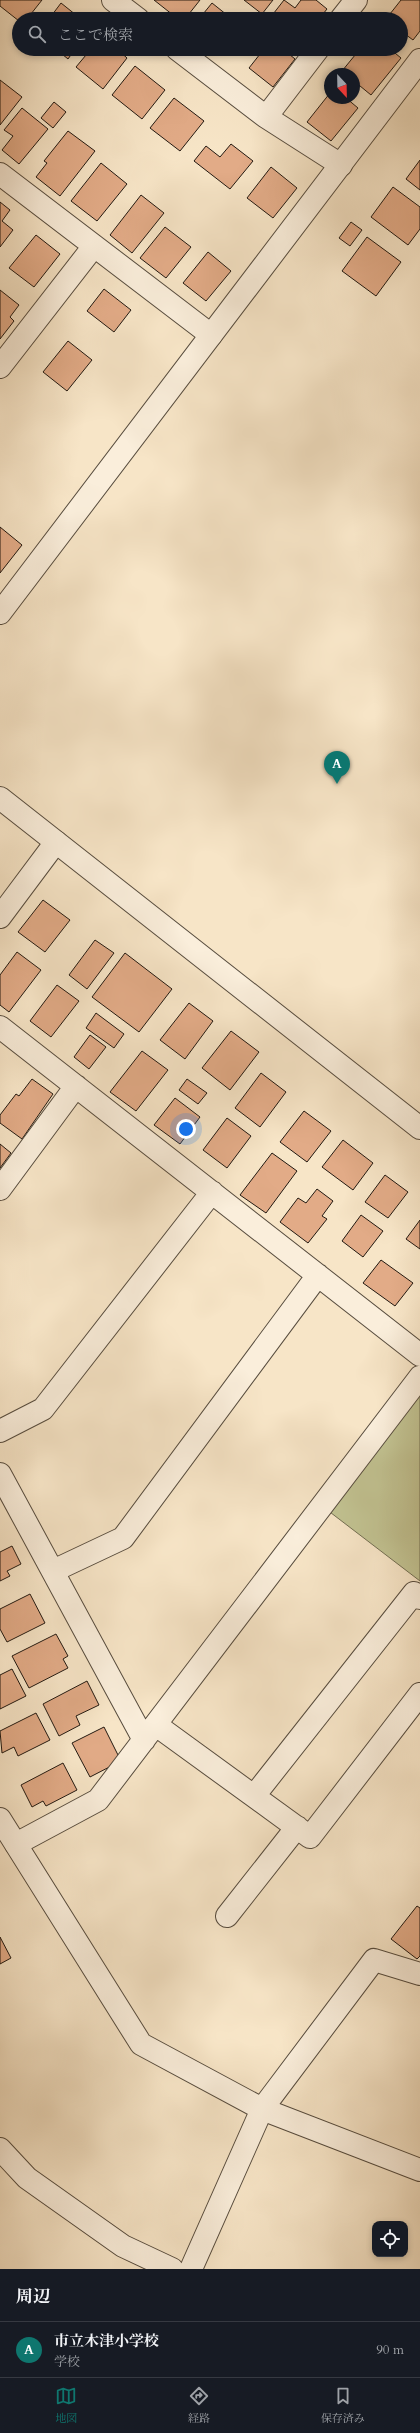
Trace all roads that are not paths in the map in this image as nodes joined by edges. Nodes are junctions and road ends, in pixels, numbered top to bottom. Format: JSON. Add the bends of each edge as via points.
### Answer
{"nodes":[{"id":1,"x":113,"y":0,"type":"edge"},
{"id":2,"x":355,"y":0,"type":"edge"},
{"id":3,"x":129,"y":12,"type":"edge"},
{"id":4,"x":346,"y":12,"type":"edge"},
{"id":5,"x":186,"y":56,"type":"edge"},
{"id":6,"x":313,"y":56,"type":"edge"},
{"id":7,"x":420,"y":60,"type":"edge"},
{"id":8,"x":266,"y":117,"type":"junction"},
{"id":9,"x":341,"y":165,"type":"junction"},
{"id":10,"x":0,"y":174,"type":"edge"},
{"id":11,"x":94,"y":246,"type":"junction"},
{"id":12,"x":211,"y":335,"type":"junction"},
{"id":13,"x":0,"y":367,"type":"edge"},
{"id":14,"x":0,"y":613,"type":"edge"},
{"id":15,"x":0,"y":798,"type":"edge"},
{"id":16,"x":56,"y":842,"type":"junction"},
{"id":17,"x":0,"y":917,"type":"edge"},
{"id":18,"x":0,"y":1027,"type":"edge"},
{"id":19,"x":76,"y":1086,"type":"junction"},
{"id":20,"x":418,"y":1122,"type":"edge"},
{"id":21,"x":0,"y":1189,"type":"edge"},
{"id":22,"x":212,"y":1192,"type":"junction"},
{"id":23,"x":318,"y":1275,"type":"junction"},
{"id":24,"x":420,"y":1355,"type":"edge"},
{"id":25,"x":420,"y":1377,"type":"edge"},
{"id":26,"x":0,"y":1431,"type":"edge"},
{"id":27,"x":0,"y":1474,"type":"edge"},
{"id":28,"x":53,"y":1571,"type":"junction"},
{"id":29,"x":420,"y":1598,"type":"edge"},
{"id":30,"x":420,"y":1694,"type":"edge"},
{"id":31,"x":150,"y":1732,"type":"junction"},
{"id":32,"x":254,"y":1796,"type":"junction"},
{"id":33,"x":0,"y":1819,"type":"edge"},
{"id":34,"x":297,"y":1827,"type":"junction"},
{"id":35,"x":16,"y":1844,"type":"junction"},
{"id":36,"x":227,"y":1916,"type":"dead end"},
{"id":37,"x":420,"y":1974,"type":"edge"},
{"id":38,"x":262,"y":2109,"type":"junction"},
{"id":39,"x":0,"y":2149,"type":"edge"},
{"id":40,"x":420,"y":2170,"type":"edge"},
{"id":41,"x":172,"y":2269,"type":"edge"},
{"id":42,"x":191,"y":2269,"type":"edge"}],
"edges":[{"from":1,"to":3,"type":"street"},
{"from":2,"to":4,"type":"street"},
{"from":5,"to":8,"type":"street"},
{"from":6,"to":8,"type":"street"},
{"from":7,"to":9,"type":"street"},
{"from":8,"to":9,"type":"street"},
{"from":9,"to":12,"type":"street"},
{"from":10,"to":11,"type":"street"},
{"from":11,"to":12,"type":"street"},
{"from":11,"to":13,"type":"street"},
{"from":12,"to":14,"type":"street"},
{"from":15,"to":16,"type":"street"},
{"from":16,"to":17,"type":"street"},
{"from":16,"to":20,"type":"street"},
{"from":18,"to":19,"type":"street"},
{"from":19,"to":21,"type":"street"},
{"from":19,"to":22,"type":"street"},
{"from":22,"to":23,"type":"street"},
{"from":22,"to":26,"type":"street","via":[[43,1409]]},
{"from":23,"to":24,"type":"street"},
{"from":23,"to":28,"type":"street","via":[[123,1538]]},
{"from":25,"to":31,"type":"street"},
{"from":27,"to":28,"type":"street"},
{"from":28,"to":31,"type":"street"},
{"from":29,"to":32,"type":"street","via":[[414,1593]]},
{"from":30,"to":34,"type":"street","via":[[310,1837]]},
{"from":31,"to":32,"type":"street"},
{"from":31,"to":35,"type":"street","via":[[98,1800]]},
{"from":32,"to":34,"type":"street"},
{"from":33,"to":35,"type":"street"},
{"from":34,"to":36,"type":"street"},
{"from":35,"to":38,"type":"street","via":[[141,2044]]},
{"from":37,"to":38,"type":"street","via":[[374,1960]]},
{"from":38,"to":40,"type":"street"},
{"from":38,"to":42,"type":"street"},
{"from":39,"to":41,"type":"street","via":[[27,2178],[123,2246]]}]}
